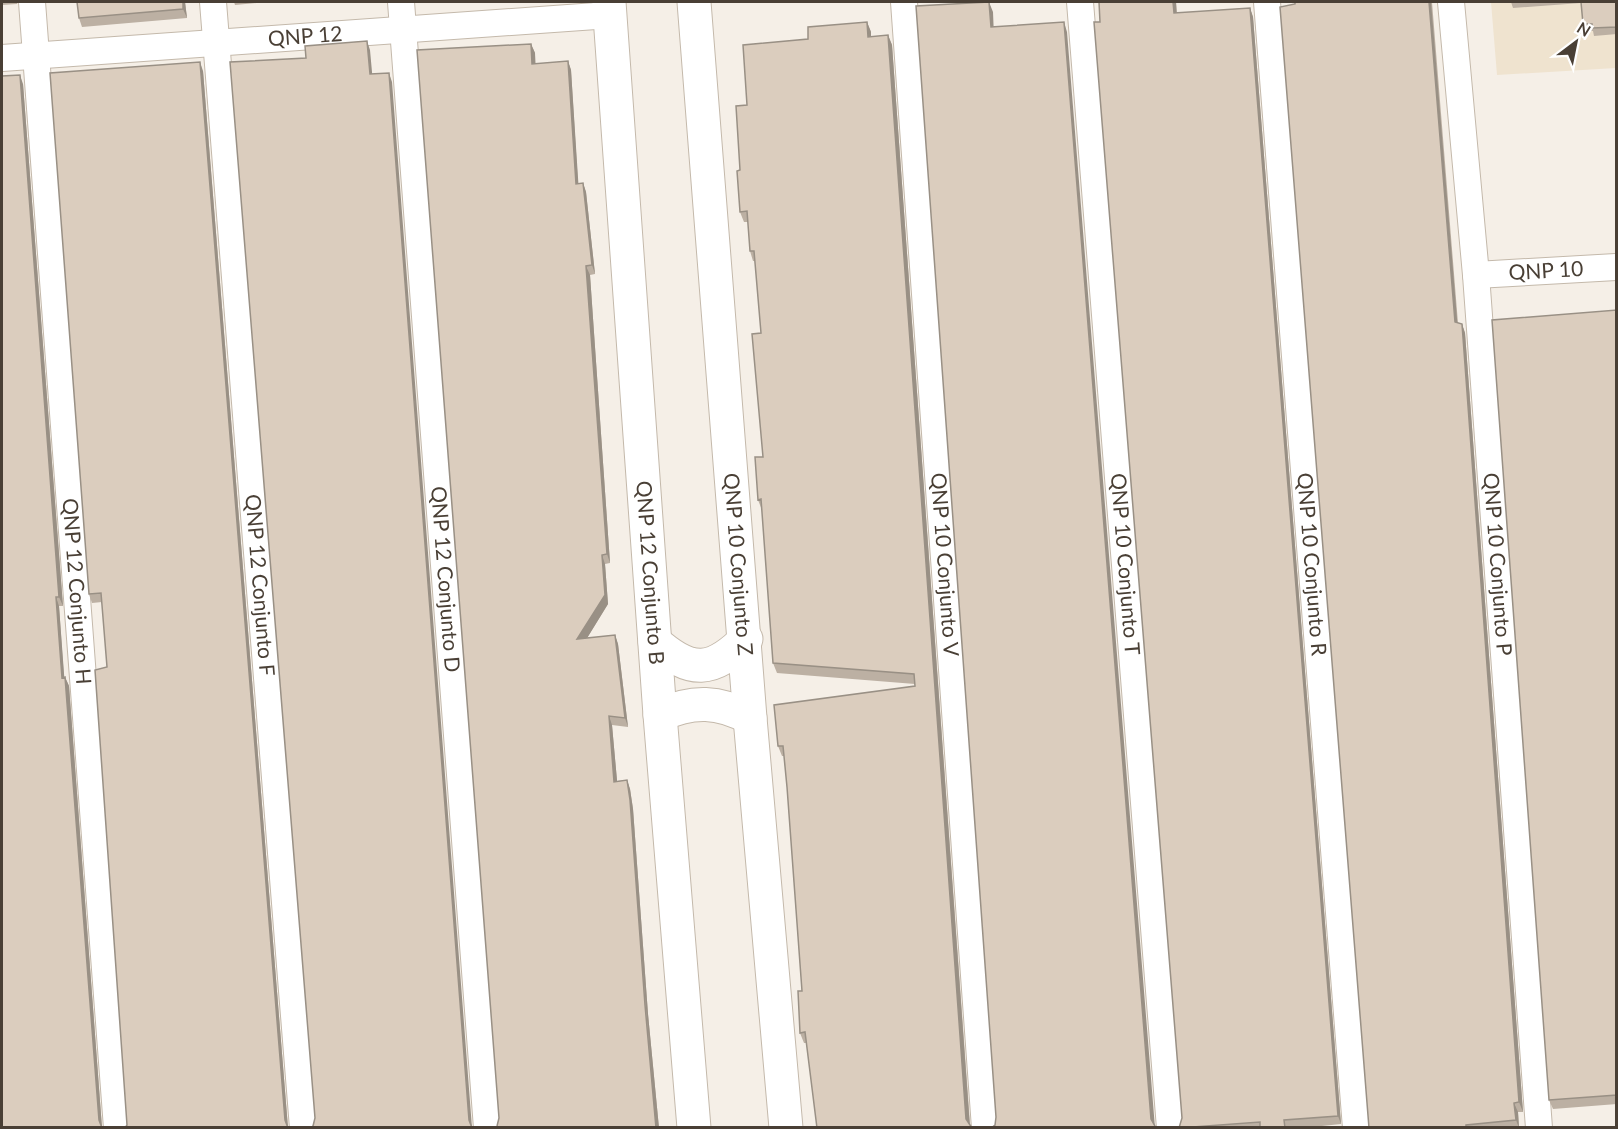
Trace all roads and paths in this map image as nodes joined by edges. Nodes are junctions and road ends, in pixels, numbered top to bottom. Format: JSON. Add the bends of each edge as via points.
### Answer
{"nodes":[{"id":1,"x":32,"y":2,"type":"edge"},
{"id":2,"x":213,"y":2,"type":"edge"},
{"id":3,"x":401,"y":2,"type":"edge"},
{"id":4,"x":694,"y":2,"type":"edge"},
{"id":5,"x":904,"y":2,"type":"edge"},
{"id":6,"x":1080,"y":2,"type":"edge"},
{"id":7,"x":1267,"y":2,"type":"edge"},
{"id":8,"x":1451,"y":2,"type":"edge"},
{"id":9,"x":610,"y":8,"type":"edge"},
{"id":10,"x":403,"y":31,"type":"junction"},
{"id":11,"x":216,"y":42,"type":"junction"},
{"id":12,"x":36,"y":56,"type":"junction"},
{"id":13,"x":2,"y":58,"type":"edge"},
{"id":14,"x":1617,"y":267,"type":"edge"},
{"id":15,"x":1476,"y":275,"type":"junction"},
{"id":16,"x":746,"y":639,"type":"junction"},
{"id":17,"x":655,"y":642,"type":"junction"},
{"id":18,"x":660,"y":714,"type":"junction"},
{"id":19,"x":750,"y":718,"type":"junction"},
{"id":20,"x":117,"y":1128,"type":"edge"},
{"id":21,"x":303,"y":1128,"type":"edge"},
{"id":22,"x":487,"y":1128,"type":"edge"},
{"id":23,"x":694,"y":1128,"type":"edge"},
{"id":24,"x":786,"y":1128,"type":"edge"},
{"id":25,"x":985,"y":1128,"type":"edge"},
{"id":26,"x":1170,"y":1128,"type":"edge"},
{"id":27,"x":1356,"y":1128,"type":"edge"},
{"id":28,"x":1539,"y":1128,"type":"edge"}],
"edges":[{"from":1,"to":12,"type":"street","name":"QNP 12 Conjunto H"},
{"from":2,"to":11,"type":"street","name":"QNP 12 Conjunto F"},
{"from":3,"to":10,"type":"street","name":"QNP 12 Conjunto D"},
{"from":4,"to":16,"type":"street","name":"QNP 10 Conjunto Z"},
{"from":5,"to":25,"type":"street","name":"QNP 10 Conjunto V"},
{"from":6,"to":26,"type":"street","name":"QNP 10 Conjunto T"},
{"from":7,"to":27,"type":"street","name":"QNP 10 Conjunto R"},
{"from":8,"to":15,"type":"street","name":"QNP 10 Conjunto P"},
{"from":9,"to":10,"type":"street","name":"QNP 12"},
{"from":9,"to":17,"type":"street","name":"QNP 12 Conjunto B"},
{"from":10,"to":11,"type":"street","name":"QNP 12"},
{"from":10,"to":22,"type":"street","name":"QNP 12 Conjunto D"},
{"from":11,"to":12,"type":"street","name":"QNP 12"},
{"from":11,"to":21,"type":"street","name":"QNP 12 Conjunto F"},
{"from":12,"to":13,"type":"street","name":"QNP 12"},
{"from":12,"to":20,"type":"street","name":"QNP 12 Conjunto H"},
{"from":14,"to":15,"type":"street","name":"QNP 10"},
{"from":15,"to":28,"type":"street","name":"QNP 10 Conjunto P"},
{"from":16,"to":17,"type":"street","via":[[727,658],[702,666],[675,660]]},
{"from":16,"to":19,"type":"street","name":"QNP 10 Conjunto Z"},
{"from":17,"to":18,"type":"street","name":"QNP 12 Conjunto B"},
{"from":18,"to":19,"type":"street","via":[[687,705],[715,704]]},
{"from":18,"to":23,"type":"street","name":"QNP 12 Conjunto B"},
{"from":19,"to":24,"type":"street","name":"QNP 10 Conjunto Z"}]}
